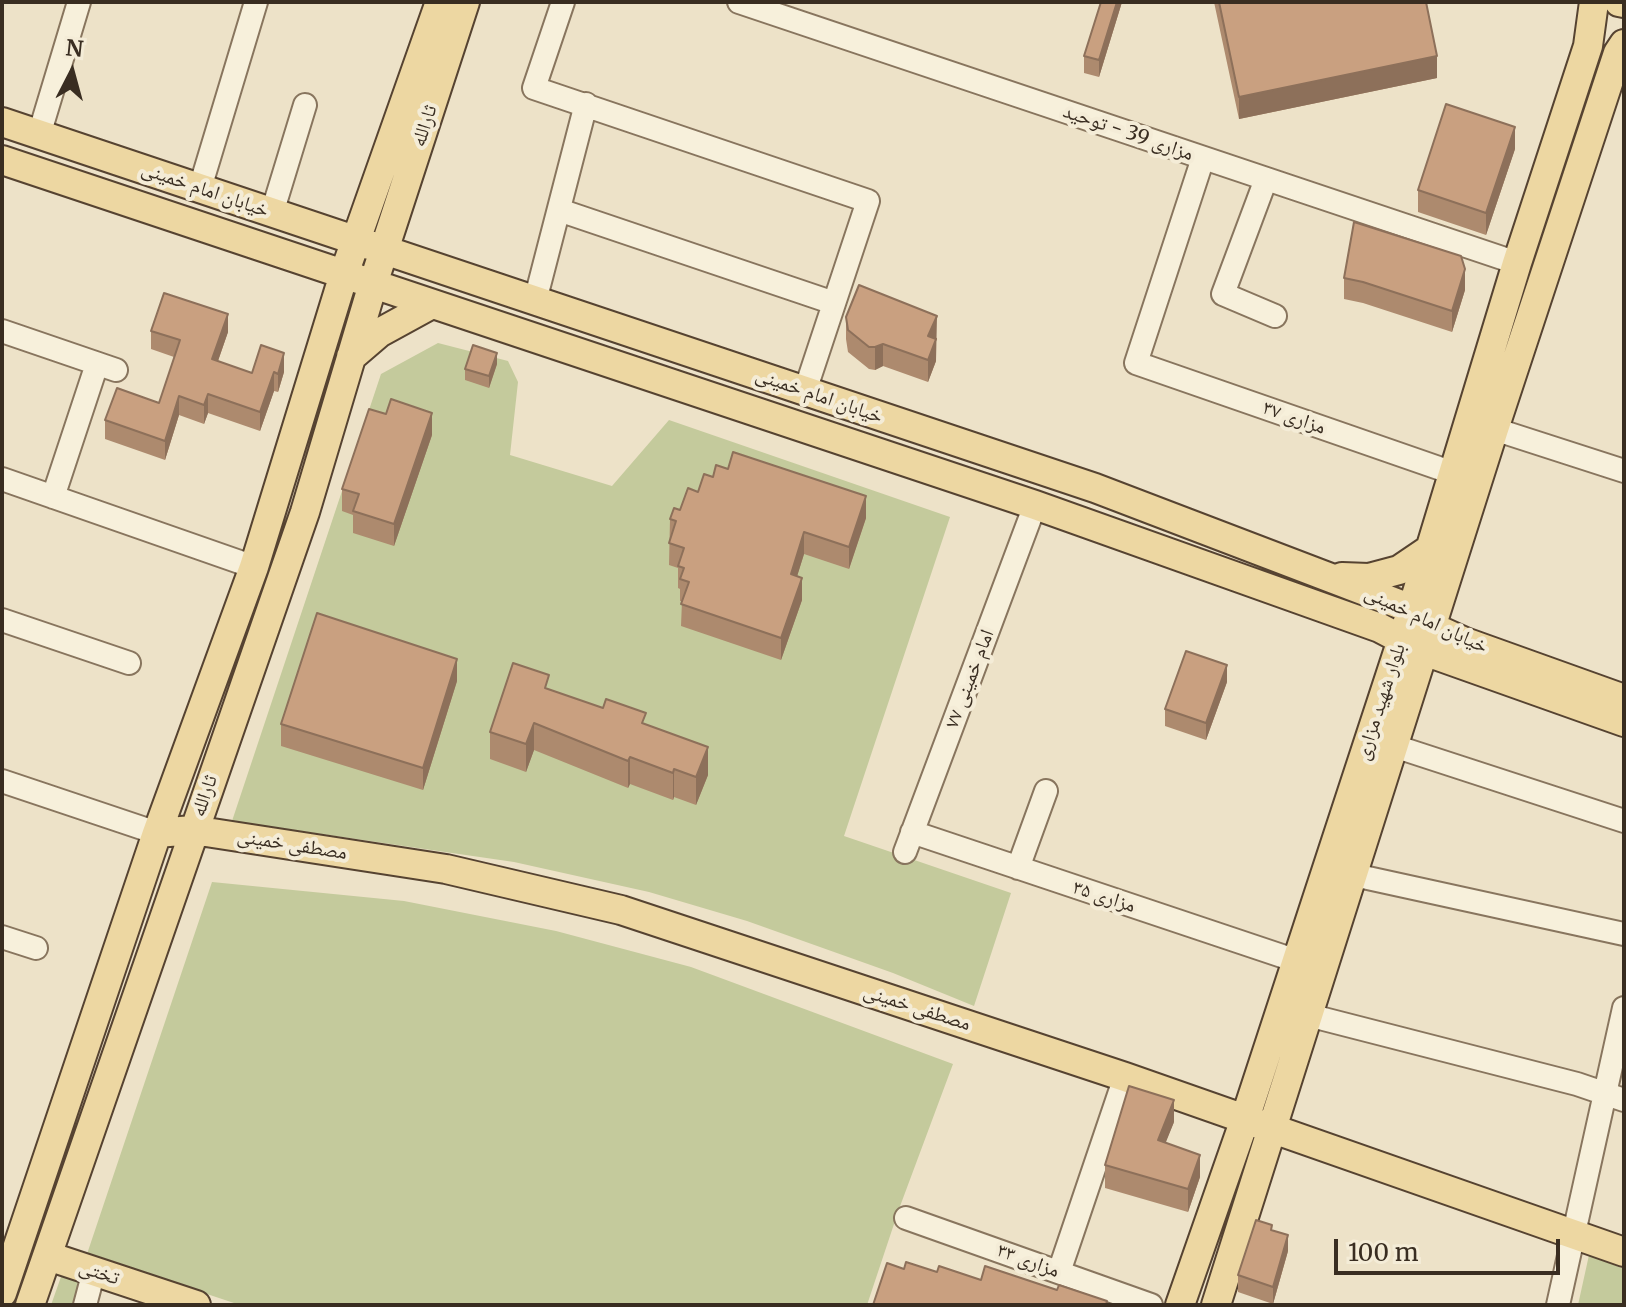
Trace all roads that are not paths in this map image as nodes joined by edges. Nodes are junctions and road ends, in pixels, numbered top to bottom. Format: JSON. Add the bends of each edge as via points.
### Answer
{"nodes":[{"id":1,"x":79,"y":2,"type":"edge"},
{"id":2,"x":256,"y":2,"type":"edge"},
{"id":3,"x":440,"y":2,"type":"edge"},
{"id":4,"x":465,"y":2,"type":"edge"},
{"id":5,"x":563,"y":2,"type":"edge"},
{"id":6,"x":739,"y":2,"type":"edge"},
{"id":7,"x":1594,"y":2,"type":"edge"},
{"id":8,"x":1624,"y":44,"type":"edge"},
{"id":9,"x":586,"y":104,"type":"junction"},
{"id":10,"x":305,"y":105,"type":"dead end"},
{"id":11,"x":2,"y":122,"type":"edge"},
{"id":12,"x":39,"y":135,"type":"junction"},
{"id":13,"x":1203,"y":158,"type":"junction"},
{"id":14,"x":2,"y":160,"type":"edge"},
{"id":15,"x":1266,"y":179,"type":"junction"},
{"id":16,"x":200,"y":188,"type":"junction"},
{"id":17,"x":559,"y":210,"type":"junction"},
{"id":18,"x":272,"y":213,"type":"junction"},
{"id":19,"x":357,"y":241,"type":"junction"},
{"id":20,"x":385,"y":250,"type":"junction"},
{"id":21,"x":1517,"y":263,"type":"junction"},
{"id":22,"x":344,"y":274,"type":"junction"},
{"id":23,"x":373,"y":284,"type":"junction"},
{"id":24,"x":535,"y":301,"type":"junction"},
{"id":25,"x":834,"y":303,"type":"junction"},
{"id":26,"x":432,"y":304,"type":"junction"},
{"id":27,"x":1275,"y":316,"type":"dead end"},
{"id":28,"x":2,"y":331,"type":"edge"},
{"id":29,"x":351,"y":358,"type":"junction"},
{"id":30,"x":805,"y":391,"type":"junction"},
{"id":31,"x":1494,"y":429,"type":"junction"},
{"id":32,"x":1622,"y":463,"type":"edge"},
{"id":33,"x":1453,"y":473,"type":"junction"},
{"id":34,"x":2,"y":479,"type":"edge"},
{"id":35,"x":53,"y":497,"type":"junction"},
{"id":36,"x":1035,"y":505,"type":"junction"},
{"id":37,"x":1430,"y":549,"type":"junction"},
{"id":38,"x":254,"y":567,"type":"junction"},
{"id":39,"x":1327,"y":577,"type":"junction"},
{"id":40,"x":2,"y":620,"type":"edge"},
{"id":41,"x":1417,"y":632,"type":"junction"},
{"id":42,"x":129,"y":663,"type":"dead end"},
{"id":43,"x":1624,"y":699,"type":"edge"},
{"id":44,"x":1624,"y":722,"type":"edge"},
{"id":45,"x":1394,"y":746,"type":"junction"},
{"id":46,"x":2,"y":781,"type":"edge"},
{"id":47,"x":1046,"y":791,"type":"dead end"},
{"id":48,"x":1624,"y":821,"type":"edge"},
{"id":49,"x":193,"y":830,"type":"junction"},
{"id":50,"x":157,"y":833,"type":"junction"},
{"id":51,"x":908,"y":842,"type":"joint"},
{"id":52,"x":1018,"y":868,"type":"junction"},
{"id":53,"x":1354,"y":875,"type":"junction"},
{"id":54,"x":1624,"y":934,"type":"edge"},
{"id":55,"x":2,"y":937,"type":"edge"},
{"id":56,"x":36,"y":948,"type":"dead end"},
{"id":57,"x":1297,"y":961,"type":"junction"},
{"id":58,"x":1624,"y":1008,"type":"edge"},
{"id":59,"x":1308,"y":1015,"type":"junction"},
{"id":60,"x":1125,"y":1077,"type":"junction"},
{"id":61,"x":1614,"y":1097,"type":"edge"},
{"id":62,"x":1245,"y":1119,"type":"junction"},
{"id":63,"x":1272,"y":1129,"type":"junction"},
{"id":64,"x":906,"y":1218,"type":"dead end"},
{"id":65,"x":1574,"y":1234,"type":"junction"},
{"id":66,"x":11,"y":1244,"type":"edge"},
{"id":67,"x":1624,"y":1252,"type":"edge"},
{"id":68,"x":48,"y":1256,"type":"junction"},
{"id":69,"x":94,"y":1271,"type":"junction"},
{"id":70,"x":1059,"y":1272,"type":"junction"},
{"id":71,"x":2,"y":1293,"type":"edge"},
{"id":72,"x":30,"y":1305,"type":"edge"},
{"id":73,"x":85,"y":1305,"type":"edge"},
{"id":74,"x":196,"y":1305,"type":"edge"},
{"id":75,"x":1151,"y":1305,"type":"edge"},
{"id":76,"x":1180,"y":1305,"type":"edge"},
{"id":77,"x":1216,"y":1305,"type":"edge"},
{"id":78,"x":1558,"y":1305,"type":"edge"}],
"edges":[{"from":1,"to":12,"type":"street"},
{"from":2,"to":16,"type":"street"},
{"from":3,"to":19,"type":"main road","name":"ثارالله"},
{"from":4,"to":20,"type":"main road","name":"ثارالله"},
{"from":5,"to":9,"type":"street","via":[[534,88]]},
{"from":6,"to":13,"type":"street","name":"مزاری 39 - توحید"},
{"from":7,"to":21,"type":"main road","name":"بلوار شهید مزاری","via":[[1588,46]]},
{"from":8,"to":31,"type":"main road","name":"بلوار شهید مزاری"},
{"from":9,"to":17,"type":"street"},
{"from":9,"to":25,"type":"street","via":[[868,201]]},
{"from":10,"to":18,"type":"street"},
{"from":11,"to":12,"type":"main road","name":"خیابان امام خمینی"},
{"from":12,"to":16,"type":"main road","name":"خیابان امام خمینی"},
{"from":13,"to":15,"type":"street","name":"مزاری 39 - توحید"},
{"from":13,"to":33,"type":"street","name":"مزاری ۳۷","via":[[1136,363]]},
{"from":14,"to":22,"type":"main road","name":"خیابان امام خمینی"},
{"from":15,"to":21,"type":"street","name":"مزاری 39 - توحید"},
{"from":15,"to":27,"type":"street","via":[[1223,294]]},
{"from":16,"to":18,"type":"main road","name":"خیابان امام خمینی"},
{"from":17,"to":24,"type":"street"},
{"from":17,"to":25,"type":"street"},
{"from":18,"to":19,"type":"main road","name":"خیابان امام خمینی"},
{"from":19,"to":20,"type":"main road","name":"خیابان امام خمینی"},
{"from":19,"to":22,"type":"main road","name":"ثارالله"},
{"from":20,"to":23,"type":"main road","name":"ثارالله"},
{"from":20,"to":24,"type":"main road","name":"خیابان امام خمینی"},
{"from":21,"to":33,"type":"main road","name":"بلوار شهید مزاری"},
{"from":22,"to":23,"type":"main road","name":"خیابان امام خمینی"},
{"from":22,"to":38,"type":"main road","name":"ثارالله"},
{"from":23,"to":26,"type":"main road","name":"خیابان امام خمینی"},
{"from":23,"to":29,"type":"main road","name":"ثارالله"},
{"from":24,"to":30,"type":"main road","name":"خیابان امام خمینی"},
{"from":25,"to":30,"type":"street"},
{"from":26,"to":29,"type":"main road","via":[[397,321]]},
{"from":26,"to":36,"type":"main road","name":"خیابان امام خمینی"},
{"from":28,"to":35,"type":"street","via":[[107,367]]},
{"from":29,"to":49,"type":"main road","name":"ثارالله","via":[[305,512]]},
{"from":30,"to":39,"type":"main road","name":"خیابان امام خمینی","via":[[1095,488]]},
{"from":31,"to":32,"type":"street"},
{"from":31,"to":41,"type":"main road","name":"بلوار شهید مزاری"},
{"from":33,"to":37,"type":"main road","name":"بلوار شهید مزاری"},
{"from":34,"to":35,"type":"street"},
{"from":35,"to":38,"type":"street"},
{"from":36,"to":41,"type":"main road","name":"خیابان امام خمینی","via":[[1380,628]]},
{"from":36,"to":51,"type":"street","name":"امام خمینی ۷۷"},
{"from":37,"to":39,"type":"main road","via":[[1399,570],[1369,578]]},
{"from":37,"to":41,"type":"main road","name":"بلوار شهید مزاری"},
{"from":38,"to":50,"type":"main road","name":"ثارالله"},
{"from":39,"to":41,"type":"main road","name":"خیابان امام خمینی"},
{"from":40,"to":42,"type":"street"},
{"from":41,"to":43,"type":"main road","name":"خیابان امام خمینی","via":[[1465,642]]},
{"from":41,"to":44,"type":"main road","name":"خیابان امام خمینی"},
{"from":41,"to":45,"type":"main road","name":"بلوار شهید مزاری"},
{"from":41,"to":57,"type":"main road","name":"بلوار شهید مزاری"},
{"from":45,"to":48,"type":"street"},
{"from":45,"to":53,"type":"main road","name":"بلوار شهید مزاری"},
{"from":46,"to":50,"type":"street"},
{"from":47,"to":52,"type":"street"},
{"from":49,"to":50,"type":"main road","name":"مصطفی خمینی"},
{"from":49,"to":60,"type":"main road","name":"مصطفی خمینی","via":[[446,869],[621,910]]},
{"from":49,"to":68,"type":"main road","name":"ثارالله"},
{"from":50,"to":66,"type":"main road","name":"ثارالله"},
{"from":51,"to":52,"type":"street","name":"مزاری ۳۵"},
{"from":52,"to":57,"type":"street","name":"مزاری ۳۵"},
{"from":53,"to":54,"type":"street"},
{"from":53,"to":59,"type":"main road","name":"بلوار شهید مزاری"},
{"from":55,"to":56,"type":"street"},
{"from":57,"to":62,"type":"main road","name":"بلوار شهید مزاری"},
{"from":58,"to":61,"type":"street"},
{"from":59,"to":61,"type":"street"},
{"from":59,"to":63,"type":"main road","name":"بلوار شهید مزاری"},
{"from":60,"to":62,"type":"main road","name":"مصطفی خمینی"},
{"from":60,"to":70,"type":"street"},
{"from":61,"to":65,"type":"street"},
{"from":62,"to":63,"type":"main road","name":"مصطفی خمینی"},
{"from":62,"to":76,"type":"main road","name":"بلوار شهید مزاری"},
{"from":63,"to":65,"type":"main road","name":"مصطفی خمینی"},
{"from":63,"to":77,"type":"main road","name":"بلوار شهید مزاری"},
{"from":64,"to":70,"type":"street","name":"مزاری ۳۳"},
{"from":65,"to":67,"type":"main road","name":"مصطفی خمینی"},
{"from":65,"to":78,"type":"street"},
{"from":66,"to":71,"type":"main road","name":"ثارالله"},
{"from":68,"to":69,"type":"main road","name":"تختی"},
{"from":68,"to":72,"type":"main road","name":"ثارالله"},
{"from":69,"to":73,"type":"street"},
{"from":69,"to":74,"type":"main road","name":"تختی"},
{"from":70,"to":75,"type":"street","name":"مزاری ۳۳"}]}
